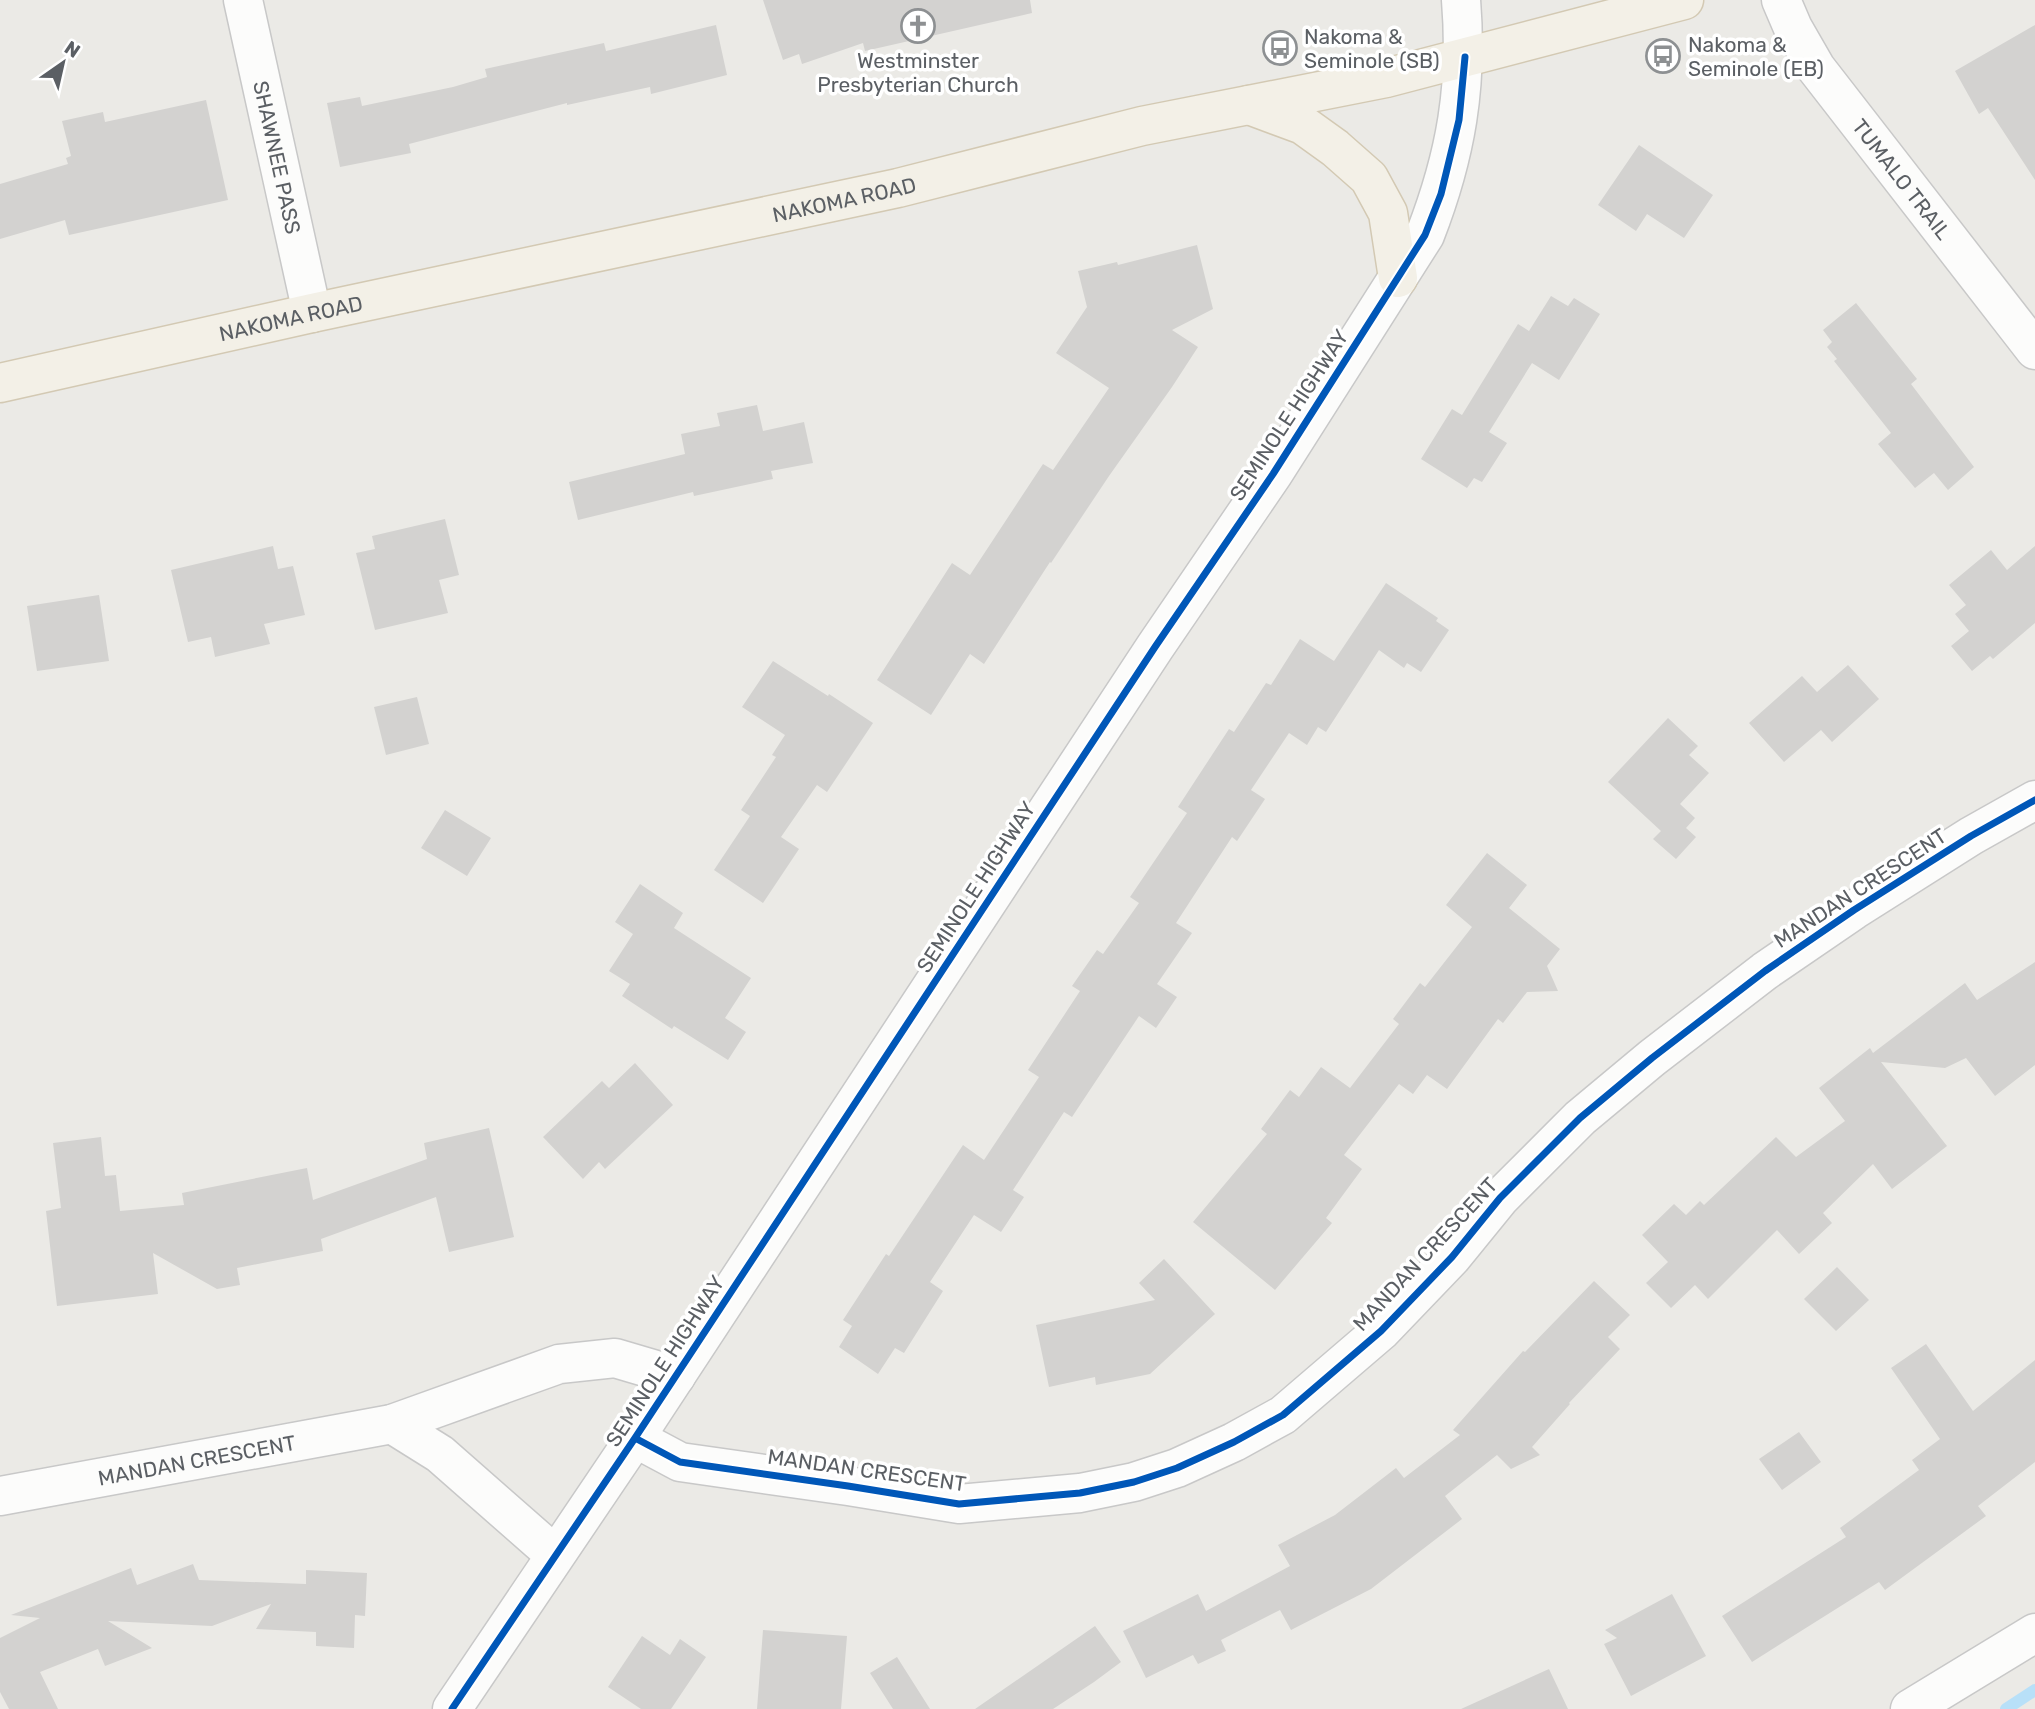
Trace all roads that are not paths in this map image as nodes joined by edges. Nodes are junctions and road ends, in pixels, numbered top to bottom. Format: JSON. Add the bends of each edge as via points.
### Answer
{"nodes":[{"id":1,"x":243,"y":0,"type":"edge"},
{"id":2,"x":1461,"y":0,"type":"edge"},
{"id":3,"x":1684,"y":0,"type":"edge"},
{"id":4,"x":1781,"y":0,"type":"edge"},
{"id":5,"x":1465,"y":57,"type":"junction"},
{"id":6,"x":1250,"y":105,"type":"junction"},
{"id":7,"x":1398,"y":278,"type":"junction"},
{"id":8,"x":312,"y":313,"type":"junction"},
{"id":9,"x":2035,"y":350,"type":"edge"},
{"id":10,"x":0,"y":383,"type":"edge"},
{"id":11,"x":2035,"y":800,"type":"edge"},
{"id":12,"x":676,"y":1376,"type":"junction"},
{"id":13,"x":392,"y":1424,"type":"junction"},
{"id":14,"x":635,"y":1438,"type":"junction"},
{"id":15,"x":0,"y":1496,"type":"edge"},
{"id":16,"x":555,"y":1555,"type":"junction"},
{"id":17,"x":2035,"y":1633,"type":"edge"},
{"id":18,"x":452,"y":1709,"type":"edge"},
{"id":19,"x":1910,"y":1709,"type":"edge"}],
"edges":[{"from":1,"to":8,"type":"street","name":"SHAWNEE PASS"},
{"from":2,"to":5,"type":"street","name":"SEMINOLE HIGHWAY"},
{"from":3,"to":5,"type":"main road","name":"NAKOMA ROAD"},
{"from":4,"to":9,"type":"street","name":"TUMALO TRAIL","via":[[1816,68]]},
{"from":5,"to":6,"type":"main road","name":"NAKOMA ROAD"},
{"from":5,"to":7,"type":"street","name":"SEMINOLE HIGHWAY","via":[[1459,120],[1441,194],[1425,235]]},
{"from":6,"to":7,"type":"main road","via":[[1303,125],[1369,178],[1388,213]]},
{"from":6,"to":8,"type":"main road","name":"NAKOMA ROAD","via":[[1142,126],[898,188]]},
{"from":7,"to":12,"type":"street","name":"SEMINOLE HIGHWAY"},
{"from":8,"to":10,"type":"main road","name":"NAKOMA ROAD"},
{"from":11,"to":14,"type":"street","name":"MANDAN CRESCENT","via":[[1854,910],[1765,971],[1653,1058],[1580,1118],[1500,1198],[1452,1258],[1381,1332],[1283,1415],[1177,1468],[1080,1493],[959,1504],[680,1462]]},
{"from":12,"to":13,"type":"street","name":"MANDAN CRESCENT","via":[[615,1358],[559,1364]]},
{"from":12,"to":14,"type":"street","name":"SEMINOLE HIGHWAY"},
{"from":13,"to":15,"type":"street","name":"MANDAN CRESCENT"},
{"from":13,"to":16,"type":"street","via":[[440,1454]]},
{"from":14,"to":16,"type":"street","name":"SEMINOLE HIGHWAY"},
{"from":16,"to":18,"type":"street","name":"SEMINOLE HIGHWAY"},
{"from":17,"to":19,"type":"street"}]}
